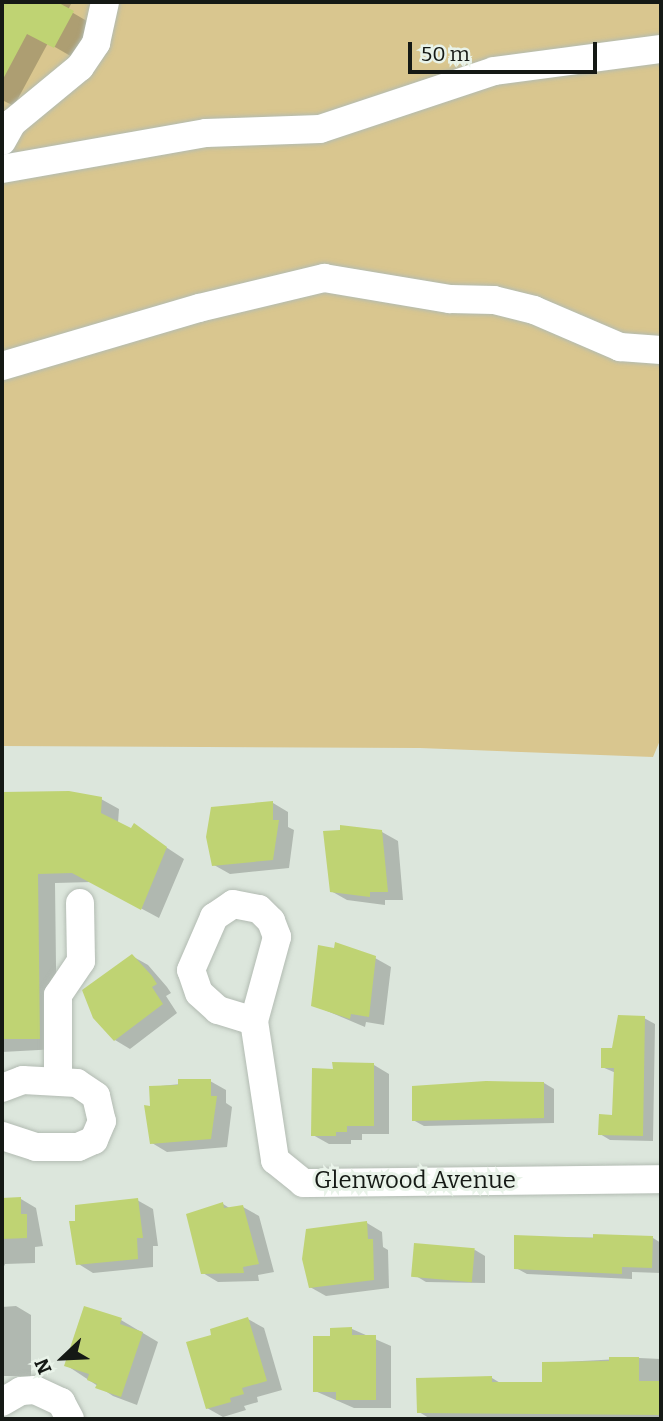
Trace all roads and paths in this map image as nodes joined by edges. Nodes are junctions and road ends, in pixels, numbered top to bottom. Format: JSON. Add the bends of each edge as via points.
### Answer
{"nodes":[{"id":1,"x":105,"y":2,"type":"edge"},
{"id":2,"x":661,"y":49,"type":"edge"},
{"id":3,"x":2,"y":141,"type":"edge"},
{"id":4,"x":2,"y":169,"type":"edge"},
{"id":5,"x":661,"y":350,"type":"edge"},
{"id":6,"x":2,"y":366,"type":"edge"},
{"id":7,"x":80,"y":903,"type":"dead end"},
{"id":8,"x":254,"y":1021,"type":"dead end"},
{"id":9,"x":58,"y":1080,"type":"junction"},
{"id":10,"x":2,"y":1088,"type":"edge"},
{"id":11,"x":2,"y":1136,"type":"edge"},
{"id":12,"x":661,"y":1179,"type":"edge"},
{"id":13,"x":2,"y":1402,"type":"edge"},
{"id":14,"x":70,"y":1419,"type":"edge"}],
"edges":[{"from":1,"to":3,"type":"street","via":[[96,43],[80,67],[12,123]]},
{"from":2,"to":4,"type":"street","via":[[494,71],[320,130],[206,133]]},
{"from":5,"to":6,"type":"street","via":[[620,347],[534,310],[494,300],[450,299],[324,278],[199,308]]},
{"from":7,"to":9,"type":"street","via":[[80,961],[58,995]]},
{"from":8,"to":12,"type":"street","name":"Glenwood Avenue","via":[[275,1160],[303,1183]]},
{"from":9,"to":10,"type":"street","via":[[16,1081]]},
{"from":9,"to":11,"type":"street","via":[[85,1086],[96,1096],[102,1121],[94,1140],[78,1147],[46,1148],[15,1144]]},
{"from":13,"to":14,"type":"street","via":[[21,1391],[35,1390],[61,1402]]}]}
